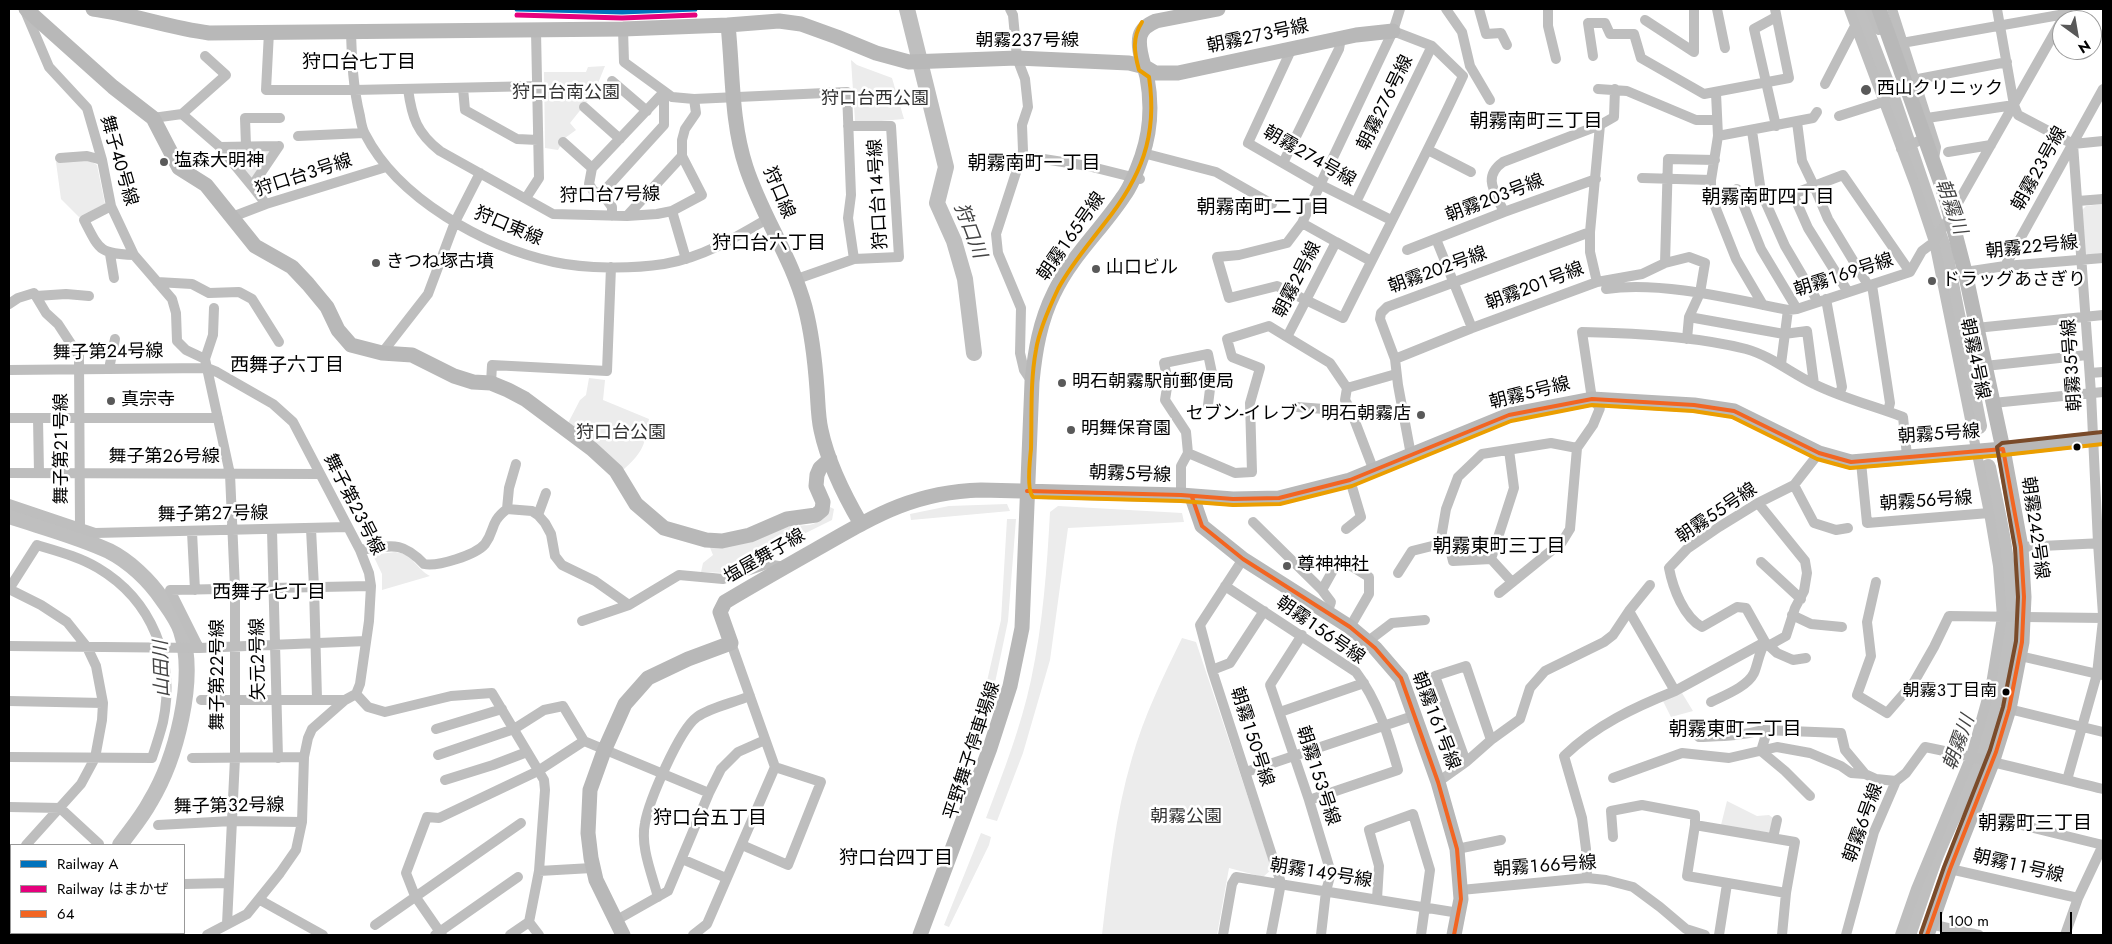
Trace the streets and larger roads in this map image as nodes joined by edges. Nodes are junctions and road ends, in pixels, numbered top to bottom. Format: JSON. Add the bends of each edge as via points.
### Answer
{"nodes":[{"id":1,"x":25,"y":9,"type":"edge"},
{"id":2,"x":92,"y":9,"type":"edge"},
{"id":3,"x":1010,"y":9,"type":"edge"},
{"id":4,"x":1218,"y":9,"type":"edge"},
{"id":5,"x":1400,"y":9,"type":"edge"},
{"id":6,"x":1446,"y":9,"type":"edge"},
{"id":7,"x":1479,"y":9,"type":"edge"},
{"id":8,"x":1548,"y":9,"type":"edge"},
{"id":9,"x":1694,"y":9,"type":"edge"},
{"id":10,"x":1718,"y":9,"type":"edge"},
{"id":11,"x":1849,"y":9,"type":"edge"},
{"id":12,"x":1870,"y":9,"type":"edge"},
{"id":13,"x":1880,"y":9,"type":"edge"},
{"id":14,"x":1892,"y":9,"type":"edge"},
{"id":15,"x":1997,"y":9,"type":"edge"},
{"id":16,"x":1776,"y":13,"type":"edge"},
{"id":17,"x":2052,"y":14,"type":"edge"},
{"id":18,"x":1645,"y":20,"type":"dead end"},
{"id":19,"x":728,"y":25,"type":"junction"},
{"id":20,"x":1855,"y":26,"type":"junction"},
{"id":21,"x":2000,"y":26,"type":"junction"},
{"id":22,"x":623,"y":29,"type":"junction"},
{"id":23,"x":536,"y":31,"type":"junction"},
{"id":24,"x":1393,"y":31,"type":"junction"},
{"id":25,"x":269,"y":32,"type":"junction"},
{"id":26,"x":351,"y":33,"type":"junction"},
{"id":27,"x":1341,"y":38,"type":"junction"},
{"id":28,"x":2052,"y":38,"type":"edge"},
{"id":29,"x":1902,"y":43,"type":"junction"},
{"id":30,"x":1507,"y":45,"type":"dead end"},
{"id":31,"x":1432,"y":46,"type":"junction"},
{"id":32,"x":1292,"y":48,"type":"junction"},
{"id":33,"x":1725,"y":48,"type":"dead end"},
{"id":34,"x":205,"y":56,"type":"dead end"},
{"id":35,"x":1593,"y":56,"type":"dead end"},
{"id":36,"x":1017,"y":58,"type":"junction"},
{"id":37,"x":1556,"y":59,"type":"dead end"},
{"id":38,"x":2007,"y":62,"type":"junction"},
{"id":39,"x":1900,"y":65,"type":"junction"},
{"id":40,"x":1150,"y":70,"type":"junction"},
{"id":41,"x":612,"y":81,"type":"dead end"},
{"id":42,"x":1766,"y":83,"type":"junction"},
{"id":43,"x":1825,"y":84,"type":"dead end"},
{"id":44,"x":538,"y":86,"type":"junction"},
{"id":45,"x":1905,"y":86,"type":"junction"},
{"id":46,"x":463,"y":88,"type":"junction"},
{"id":47,"x":408,"y":89,"type":"junction"},
{"id":48,"x":1615,"y":89,"type":"junction"},
{"id":49,"x":2103,"y":89,"type":"edge"},
{"id":50,"x":354,"y":90,"type":"junction"},
{"id":51,"x":1598,"y":90,"type":"dead end"},
{"id":52,"x":664,"y":92,"type":"junction"},
{"id":53,"x":1716,"y":93,"type":"junction"},
{"id":54,"x":733,"y":96,"type":"junction"},
{"id":55,"x":1883,"y":98,"type":"junction"},
{"id":56,"x":694,"y":99,"type":"junction"},
{"id":57,"x":1490,"y":100,"type":"dead end"},
{"id":58,"x":2014,"y":105,"type":"junction"},
{"id":59,"x":584,"y":107,"type":"dead end"},
{"id":60,"x":647,"y":111,"type":"junction"},
{"id":61,"x":1817,"y":112,"type":"dead end"},
{"id":62,"x":182,"y":114,"type":"junction"},
{"id":63,"x":1839,"y":116,"type":"dead end"},
{"id":64,"x":153,"y":118,"type":"junction"},
{"id":65,"x":280,"y":118,"type":"dead end"},
{"id":66,"x":1927,"y":118,"type":"junction"},
{"id":67,"x":1717,"y":120,"type":"junction"},
{"id":68,"x":1797,"y":122,"type":"junction"},
{"id":69,"x":1600,"y":125,"type":"junction"},
{"id":70,"x":848,"y":126,"type":"junction"},
{"id":71,"x":1776,"y":126,"type":"junction"},
{"id":72,"x":1752,"y":131,"type":"junction"},
{"id":73,"x":364,"y":133,"type":"junction"},
{"id":74,"x":298,"y":136,"type":"dead end"},
{"id":75,"x":1718,"y":136,"type":"junction"},
{"id":76,"x":620,"y":139,"type":"junction"},
{"id":77,"x":538,"y":140,"type":"junction"},
{"id":78,"x":1919,"y":141,"type":"junction"},
{"id":79,"x":2103,"y":141,"type":"edge"},
{"id":80,"x":563,"y":142,"type":"dead end"},
{"id":81,"x":2073,"y":144,"type":"junction"},
{"id":82,"x":1992,"y":145,"type":"junction"},
{"id":83,"x":220,"y":146,"type":"junction"},
{"id":84,"x":246,"y":146,"type":"junction"},
{"id":85,"x":1902,"y":148,"type":"junction"},
{"id":86,"x":1428,"y":150,"type":"junction"},
{"id":87,"x":1948,"y":152,"type":"dead end"},
{"id":88,"x":1148,"y":154,"type":"junction"},
{"id":89,"x":682,"y":156,"type":"junction"},
{"id":90,"x":1021,"y":157,"type":"junction"},
{"id":91,"x":60,"y":158,"type":"dead end"},
{"id":92,"x":102,"y":160,"type":"junction"},
{"id":93,"x":1715,"y":160,"type":"junction"},
{"id":94,"x":1283,"y":164,"type":"junction"},
{"id":95,"x":1934,"y":165,"type":"junction"},
{"id":96,"x":386,"y":167,"type":"junction"},
{"id":97,"x":592,"y":168,"type":"junction"},
{"id":98,"x":1471,"y":172,"type":"dead end"},
{"id":99,"x":480,"y":173,"type":"junction"},
{"id":100,"x":1138,"y":178,"type":"junction"},
{"id":101,"x":1642,"y":178,"type":"dead end"},
{"id":102,"x":1596,"y":179,"type":"junction"},
{"id":103,"x":1667,"y":179,"type":"junction"},
{"id":104,"x":1711,"y":180,"type":"junction"},
{"id":105,"x":1319,"y":184,"type":"junction"},
{"id":106,"x":252,"y":186,"type":"junction"},
{"id":107,"x":1814,"y":186,"type":"junction"},
{"id":108,"x":1737,"y":189,"type":"dead end"},
{"id":109,"x":602,"y":193,"type":"junction"},
{"id":110,"x":526,"y":198,"type":"junction"},
{"id":111,"x":2103,"y":199,"type":"edge"},
{"id":112,"x":2078,"y":201,"type":"junction"},
{"id":113,"x":1356,"y":202,"type":"junction"},
{"id":114,"x":266,"y":204,"type":"junction"},
{"id":115,"x":1272,"y":204,"type":"dead end"},
{"id":116,"x":112,"y":206,"type":"junction"},
{"id":117,"x":672,"y":211,"type":"junction"},
{"id":118,"x":1504,"y":212,"type":"junction"},
{"id":119,"x":612,"y":216,"type":"junction"},
{"id":120,"x":627,"y":216,"type":"junction"},
{"id":121,"x":232,"y":217,"type":"junction"},
{"id":122,"x":768,"y":219,"type":"junction"},
{"id":123,"x":1391,"y":220,"type":"junction"},
{"id":124,"x":1947,"y":221,"type":"junction"},
{"id":125,"x":456,"y":222,"type":"junction"},
{"id":126,"x":1302,"y":223,"type":"junction"},
{"id":127,"x":1590,"y":232,"type":"junction"},
{"id":128,"x":1436,"y":239,"type":"junction"},
{"id":129,"x":1934,"y":241,"type":"junction"},
{"id":130,"x":1336,"y":242,"type":"junction"},
{"id":131,"x":1407,"y":250,"type":"dead end"},
{"id":132,"x":110,"y":254,"type":"junction"},
{"id":133,"x":134,"y":255,"type":"junction"},
{"id":134,"x":2103,"y":258,"type":"edge"},
{"id":135,"x":686,"y":259,"type":"junction"},
{"id":136,"x":854,"y":259,"type":"junction"},
{"id":137,"x":2081,"y":259,"type":"junction"},
{"id":138,"x":1371,"y":261,"type":"junction"},
{"id":139,"x":1665,"y":263,"type":"junction"},
{"id":140,"x":2005,"y":266,"type":"junction"},
{"id":141,"x":611,"y":267,"type":"junction"},
{"id":142,"x":1910,"y":272,"type":"junction"},
{"id":143,"x":1965,"y":272,"type":"junction"},
{"id":144,"x":114,"y":278,"type":"dead end"},
{"id":145,"x":797,"y":279,"type":"junction"},
{"id":146,"x":157,"y":282,"type":"junction"},
{"id":147,"x":1455,"y":282,"type":"junction"},
{"id":148,"x":1597,"y":282,"type":"junction"},
{"id":149,"x":1870,"y":285,"type":"junction"},
{"id":150,"x":1606,"y":290,"type":"dead end"},
{"id":151,"x":1848,"y":292,"type":"junction"},
{"id":152,"x":1700,"y":293,"type":"junction"},
{"id":153,"x":35,"y":295,"type":"junction"},
{"id":154,"x":89,"y":296,"type":"dead end"},
{"id":155,"x":1307,"y":300,"type":"junction"},
{"id":156,"x":1822,"y":301,"type":"junction"},
{"id":157,"x":9,"y":304,"type":"edge"},
{"id":158,"x":1763,"y":305,"type":"junction"},
{"id":159,"x":214,"y":308,"type":"dead end"},
{"id":160,"x":1792,"y":310,"type":"junction"},
{"id":161,"x":2103,"y":315,"type":"edge"},
{"id":162,"x":2086,"y":316,"type":"junction"},
{"id":163,"x":1689,"y":317,"type":"junction"},
{"id":164,"x":1472,"y":328,"type":"junction"},
{"id":165,"x":1976,"y":328,"type":"junction"},
{"id":166,"x":1784,"y":334,"type":"junction"},
{"id":167,"x":1287,"y":337,"type":"junction"},
{"id":168,"x":115,"y":339,"type":"dead end"},
{"id":169,"x":1688,"y":340,"type":"junction"},
{"id":170,"x":280,"y":342,"type":"dead end"},
{"id":171,"x":382,"y":353,"type":"junction"},
{"id":172,"x":2087,"y":354,"type":"junction"},
{"id":173,"x":1395,"y":359,"type":"junction"},
{"id":174,"x":206,"y":364,"type":"junction"},
{"id":175,"x":1781,"y":364,"type":"junction"},
{"id":176,"x":1985,"y":366,"type":"junction"},
{"id":177,"x":79,"y":369,"type":"junction"},
{"id":178,"x":109,"y":369,"type":"junction"},
{"id":179,"x":9,"y":370,"type":"edge"},
{"id":180,"x":2103,"y":372,"type":"edge"},
{"id":181,"x":2090,"y":373,"type":"junction"},
{"id":182,"x":1396,"y":374,"type":"junction"},
{"id":183,"x":1032,"y":382,"type":"junction"},
{"id":184,"x":490,"y":383,"type":"junction"},
{"id":185,"x":1814,"y":384,"type":"junction"},
{"id":186,"x":1347,"y":388,"type":"junction"},
{"id":187,"x":2103,"y":392,"type":"edge"},
{"id":188,"x":1840,"y":393,"type":"junction"},
{"id":189,"x":2092,"y":393,"type":"junction"},
{"id":190,"x":1592,"y":399,"type":"junction"},
{"id":191,"x":1993,"y":403,"type":"junction"},
{"id":192,"x":1208,"y":404,"type":"dead end"},
{"id":193,"x":1297,"y":407,"type":"dead end"},
{"id":194,"x":1351,"y":411,"type":"junction"},
{"id":195,"x":1888,"y":411,"type":"junction"},
{"id":196,"x":9,"y":418,"type":"edge"},
{"id":197,"x":38,"y":418,"type":"junction"},
{"id":198,"x":80,"y":418,"type":"junction"},
{"id":199,"x":218,"y":418,"type":"junction"},
{"id":200,"x":2098,"y":438,"type":"edge"},
{"id":201,"x":1577,"y":448,"type":"junction"},
{"id":202,"x":2003,"y":449,"type":"junction"},
{"id":203,"x":1509,"y":450,"type":"junction"},
{"id":204,"x":1976,"y":451,"type":"junction"},
{"id":205,"x":1188,"y":453,"type":"junction"},
{"id":206,"x":1819,"y":453,"type":"junction"},
{"id":207,"x":1411,"y":456,"type":"junction"},
{"id":208,"x":1907,"y":456,"type":"junction"},
{"id":209,"x":830,"y":459,"type":"junction"},
{"id":210,"x":1861,"y":462,"type":"junction"},
{"id":211,"x":516,"y":464,"type":"dead end"},
{"id":212,"x":1374,"y":472,"type":"junction"},
{"id":213,"x":9,"y":473,"type":"edge"},
{"id":214,"x":39,"y":473,"type":"junction"},
{"id":215,"x":79,"y":474,"type":"junction"},
{"id":216,"x":230,"y":474,"type":"junction"},
{"id":217,"x":319,"y":474,"type":"junction"},
{"id":218,"x":1350,"y":480,"type":"junction"},
{"id":219,"x":1794,"y":484,"type":"junction"},
{"id":220,"x":1032,"y":491,"type":"junction"},
{"id":221,"x":546,"y":493,"type":"dead end"},
{"id":222,"x":1186,"y":496,"type":"junction"},
{"id":223,"x":1758,"y":503,"type":"junction"},
{"id":224,"x":9,"y":504,"type":"edge"},
{"id":225,"x":507,"y":509,"type":"junction"},
{"id":226,"x":1989,"y":513,"type":"junction"},
{"id":227,"x":538,"y":516,"type":"junction"},
{"id":228,"x":1253,"y":522,"type":"dead end"},
{"id":229,"x":861,"y":524,"type":"junction"},
{"id":230,"x":347,"y":527,"type":"junction"},
{"id":231,"x":80,"y":528,"type":"junction"},
{"id":232,"x":1848,"y":528,"type":"dead end"},
{"id":233,"x":311,"y":529,"type":"junction"},
{"id":234,"x":1346,"y":529,"type":"dead end"},
{"id":235,"x":272,"y":530,"type":"junction"},
{"id":236,"x":232,"y":531,"type":"junction"},
{"id":237,"x":192,"y":532,"type":"junction"},
{"id":238,"x":2101,"y":543,"type":"edge"},
{"id":239,"x":1440,"y":544,"type":"junction"},
{"id":240,"x":2021,"y":547,"type":"junction"},
{"id":241,"x":360,"y":550,"type":"junction"},
{"id":242,"x":1243,"y":559,"type":"junction"},
{"id":243,"x":1491,"y":559,"type":"junction"},
{"id":244,"x":1761,"y":562,"type":"dead end"},
{"id":245,"x":784,"y":567,"type":"junction"},
{"id":246,"x":1398,"y":573,"type":"dead end"},
{"id":247,"x":1512,"y":582,"type":"junction"},
{"id":248,"x":1876,"y":582,"type":"dead end"},
{"id":249,"x":1650,"y":585,"type":"dead end"},
{"id":250,"x":371,"y":586,"type":"junction"},
{"id":251,"x":1225,"y":586,"type":"junction"},
{"id":252,"x":314,"y":587,"type":"junction"},
{"id":253,"x":274,"y":588,"type":"junction"},
{"id":254,"x":9,"y":589,"type":"edge"},
{"id":255,"x":235,"y":589,"type":"junction"},
{"id":256,"x":195,"y":590,"type":"junction"},
{"id":257,"x":1322,"y":590,"type":"junction"},
{"id":258,"x":1499,"y":593,"type":"dead end"},
{"id":259,"x":1801,"y":599,"type":"junction"},
{"id":260,"x":629,"y":605,"type":"junction"},
{"id":261,"x":1264,"y":611,"type":"junction"},
{"id":262,"x":1629,"y":611,"type":"junction"},
{"id":263,"x":1327,"y":614,"type":"junction"},
{"id":264,"x":1792,"y":615,"type":"junction"},
{"id":265,"x":2011,"y":617,"type":"junction"},
{"id":266,"x":2103,"y":617,"type":"edge"},
{"id":267,"x":1425,"y":620,"type":"dead end"},
{"id":268,"x":582,"y":621,"type":"dead end"},
{"id":269,"x":1350,"y":627,"type":"junction"},
{"id":270,"x":1842,"y":627,"type":"dead end"},
{"id":271,"x":1302,"y":635,"type":"junction"},
{"id":272,"x":366,"y":641,"type":"junction"},
{"id":273,"x":1367,"y":642,"type":"junction"},
{"id":274,"x":731,"y":643,"type":"junction"},
{"id":275,"x":275,"y":644,"type":"junction"},
{"id":276,"x":316,"y":644,"type":"junction"},
{"id":277,"x":1766,"y":644,"type":"junction"},
{"id":278,"x":9,"y":646,"type":"edge"},
{"id":279,"x":235,"y":646,"type":"junction"},
{"id":280,"x":87,"y":647,"type":"junction"},
{"id":281,"x":162,"y":648,"type":"junction"},
{"id":282,"x":199,"y":648,"type":"junction"},
{"id":283,"x":2020,"y":656,"type":"junction"},
{"id":284,"x":1806,"y":658,"type":"dead end"},
{"id":285,"x":1212,"y":670,"type":"junction"},
{"id":286,"x":2100,"y":675,"type":"edge"},
{"id":287,"x":1364,"y":683,"type":"junction"},
{"id":288,"x":1675,"y":691,"type":"junction"},
{"id":289,"x":356,"y":694,"type":"junction"},
{"id":290,"x":750,"y":696,"type":"junction"},
{"id":291,"x":235,"y":699,"type":"junction"},
{"id":292,"x":317,"y":699,"type":"junction"},
{"id":293,"x":201,"y":700,"type":"dead end"},
{"id":294,"x":276,"y":700,"type":"junction"},
{"id":295,"x":345,"y":700,"type":"junction"},
{"id":296,"x":9,"y":701,"type":"edge"},
{"id":297,"x":1711,"y":702,"type":"dead end"},
{"id":298,"x":102,"y":703,"type":"junction"},
{"id":299,"x":502,"y":709,"type":"junction"},
{"id":300,"x":2009,"y":709,"type":"junction"},
{"id":301,"x":1280,"y":712,"type":"junction"},
{"id":302,"x":1416,"y":715,"type":"junction"},
{"id":303,"x":1386,"y":725,"type":"junction"},
{"id":304,"x":2082,"y":727,"type":"junction"},
{"id":305,"x":436,"y":729,"type":"dead end"},
{"id":306,"x":514,"y":729,"type":"junction"},
{"id":307,"x":1763,"y":730,"type":"junction"},
{"id":308,"x":2103,"y":732,"type":"edge"},
{"id":309,"x":1699,"y":737,"type":"dead end"},
{"id":310,"x":765,"y":740,"type":"junction"},
{"id":311,"x":1491,"y":740,"type":"junction"},
{"id":312,"x":584,"y":741,"type":"junction"},
{"id":313,"x":604,"y":751,"type":"junction"},
{"id":314,"x":1761,"y":751,"type":"junction"},
{"id":315,"x":527,"y":752,"type":"junction"},
{"id":316,"x":438,"y":755,"type":"dead end"},
{"id":317,"x":1293,"y":756,"type":"junction"},
{"id":318,"x":1972,"y":756,"type":"junction"},
{"id":319,"x":9,"y":757,"type":"edge"},
{"id":320,"x":304,"y":757,"type":"junction"},
{"id":321,"x":96,"y":758,"type":"junction"},
{"id":322,"x":192,"y":758,"type":"dead end"},
{"id":323,"x":235,"y":758,"type":"junction"},
{"id":324,"x":278,"y":758,"type":"junction"},
{"id":325,"x":1988,"y":761,"type":"junction"},
{"id":326,"x":1466,"y":762,"type":"junction"},
{"id":327,"x":775,"y":767,"type":"junction"},
{"id":328,"x":538,"y":771,"type":"junction"},
{"id":329,"x":1246,"y":772,"type":"junction"},
{"id":330,"x":1865,"y":774,"type":"junction"},
{"id":331,"x":662,"y":775,"type":"junction"},
{"id":332,"x":1613,"y":778,"type":"dead end"},
{"id":333,"x":445,"y":780,"type":"dead end"},
{"id":334,"x":2067,"y":780,"type":"junction"},
{"id":335,"x":1896,"y":781,"type":"junction"},
{"id":336,"x":1438,"y":782,"type":"junction"},
{"id":337,"x":2103,"y":789,"type":"edge"},
{"id":338,"x":708,"y":792,"type":"junction"},
{"id":339,"x":1810,"y":796,"type":"dead end"},
{"id":340,"x":1309,"y":800,"type":"junction"},
{"id":341,"x":9,"y":807,"type":"edge"},
{"id":342,"x":60,"y":808,"type":"junction"},
{"id":343,"x":1972,"y":813,"type":"junction"},
{"id":344,"x":1777,"y":820,"type":"dead end"},
{"id":345,"x":232,"y":821,"type":"junction"},
{"id":346,"x":302,"y":822,"type":"junction"},
{"id":347,"x":521,"y":822,"type":"dead end"},
{"id":348,"x":158,"y":825,"type":"dead end"},
{"id":349,"x":1695,"y":825,"type":"junction"},
{"id":350,"x":1613,"y":837,"type":"dead end"},
{"id":351,"x":1773,"y":838,"type":"junction"},
{"id":352,"x":1501,"y":840,"type":"dead end"},
{"id":353,"x":27,"y":844,"type":"edge"},
{"id":354,"x":99,"y":844,"type":"edge"},
{"id":355,"x":742,"y":845,"type":"junction"},
{"id":356,"x":2103,"y":845,"type":"edge"},
{"id":357,"x":1457,"y":849,"type":"junction"},
{"id":358,"x":682,"y":859,"type":"junction"},
{"id":359,"x":592,"y":868,"type":"junction"},
{"id":360,"x":1950,"y":869,"type":"junction"},
{"id":361,"x":539,"y":871,"type":"junction"},
{"id":362,"x":518,"y":877,"type":"dead end"},
{"id":363,"x":726,"y":878,"type":"junction"},
{"id":364,"x":1587,"y":878,"type":"junction"},
{"id":365,"x":229,"y":883,"type":"junction"},
{"id":366,"x":1281,"y":883,"type":"junction"},
{"id":367,"x":185,"y":884,"type":"edge"},
{"id":368,"x":1727,"y":884,"type":"junction"},
{"id":369,"x":1461,"y":890,"type":"junction"},
{"id":370,"x":1326,"y":891,"type":"junction"},
{"id":371,"x":1786,"y":893,"type":"junction"},
{"id":372,"x":415,"y":896,"type":"junction"},
{"id":373,"x":658,"y":897,"type":"junction"},
{"id":374,"x":2078,"y":898,"type":"junction"},
{"id":375,"x":1377,"y":899,"type":"junction"},
{"id":376,"x":260,"y":900,"type":"junction"},
{"id":377,"x":1426,"y":907,"type":"junction"},
{"id":378,"x":1459,"y":913,"type":"junction"},
{"id":379,"x":615,"y":921,"type":"junction"},
{"id":380,"x":529,"y":922,"type":"junction"},
{"id":381,"x":227,"y":924,"type":"junction"},
{"id":382,"x":375,"y":925,"type":"dead end"},
{"id":383,"x":1928,"y":930,"type":"edge"},
{"id":384,"x":706,"y":932,"type":"edge"},
{"id":385,"x":439,"y":934,"type":"edge"},
{"id":386,"x":207,"y":935,"type":"edge"},
{"id":387,"x":323,"y":935,"type":"edge"},
{"id":388,"x":510,"y":935,"type":"edge"},
{"id":389,"x":539,"y":935,"type":"edge"},
{"id":390,"x":623,"y":935,"type":"edge"},
{"id":391,"x":693,"y":935,"type":"edge"},
{"id":392,"x":920,"y":935,"type":"edge"},
{"id":393,"x":925,"y":935,"type":"edge"},
{"id":394,"x":1223,"y":935,"type":"edge"},
{"id":395,"x":1271,"y":935,"type":"edge"},
{"id":396,"x":1321,"y":935,"type":"edge"},
{"id":397,"x":1421,"y":935,"type":"edge"},
{"id":398,"x":1454,"y":935,"type":"edge"},
{"id":399,"x":1705,"y":935,"type":"edge"},
{"id":400,"x":1719,"y":935,"type":"edge"},
{"id":401,"x":1782,"y":935,"type":"edge"},
{"id":402,"x":1846,"y":935,"type":"edge"},
{"id":403,"x":1900,"y":935,"type":"edge"},
{"id":404,"x":1979,"y":935,"type":"edge"},
{"id":405,"x":2065,"y":935,"type":"edge"}],
"edges":[{"from":1,"to":64,"type":"street"},
{"from":1,"to":92,"type":"street","name":"舞子４０号線","via":[[49,67],[87,108]]},
{"from":2,"to":25,"type":"street","name":"朝霧２３７号線","via":[[209,33]]},
{"from":3,"to":36,"type":"street"},
{"from":4,"to":40,"type":"street","name":"朝霧１６５号線","via":[[1171,17],[1147,25],[1140,34],[1139,46]]},
{"from":5,"to":24,"type":"street","name":"朝霧２号線"},
{"from":6,"to":57,"type":"street","via":[[1462,32],[1470,66]]},
{"from":7,"to":30,"type":"street","via":[[1486,34],[1501,33]]},
{"from":8,"to":37,"type":"street","via":[[1548,26]]},
{"from":9,"to":18,"type":"street","via":[[1694,52]]},
{"from":10,"to":33,"type":"street"},
{"from":11,"to":20,"type":"street","name":"朝霧４号線"},
{"from":12,"to":39,"type":"street","via":[[1882,38]]},
{"from":13,"to":39,"type":"street","name":"朝霧２４２号線"},
{"from":14,"to":29,"type":"street"},
{"from":15,"to":21,"type":"street"},
{"from":16,"to":42,"type":"street","via":[[1754,29]]},
{"from":16,"to":42,"type":"street","via":[[1789,78]]},
{"from":17,"to":21,"type":"street"},
{"from":19,"to":22,"type":"street","name":"朝霧２３７号線"},
{"from":19,"to":36,"type":"street","name":"朝霧２３７号線","via":[[780,21],[801,24],[909,62]]},
{"from":19,"to":54,"type":"street","name":"狩口線"},
{"from":20,"to":43,"type":"street"},
{"from":20,"to":55,"type":"street","name":"朝霧４号線"},
{"from":21,"to":29,"type":"street"},
{"from":21,"to":38,"type":"street"},
{"from":22,"to":23,"type":"street","name":"朝霧２３７号線"},
{"from":22,"to":52,"type":"street","via":[[624,62]]},
{"from":23,"to":26,"type":"street","name":"朝霧２３７号線"},
{"from":23,"to":44,"type":"street"},
{"from":24,"to":27,"type":"street","name":"朝霧２７３号線"},
{"from":24,"to":31,"type":"street","name":"朝霧２７３号線"},
{"from":24,"to":105,"type":"street","name":"朝霧２号線"},
{"from":25,"to":26,"type":"street","name":"朝霧２３７号線"},
{"from":25,"to":50,"type":"street","via":[[266,90]]},
{"from":26,"to":50,"type":"street","name":"狩口東線"},
{"from":27,"to":32,"type":"street","name":"朝霧２７３号線"},
{"from":27,"to":94,"type":"street","via":[[1339,49]]},
{"from":28,"to":58,"type":"street"},
{"from":29,"to":45,"type":"street"},
{"from":31,"to":86,"type":"street","name":"朝霧２７３号線","via":[[1463,76]]},
{"from":31,"to":113,"type":"street","name":"朝霧２７６号線"},
{"from":32,"to":40,"type":"street","name":"朝霧２７３号線","via":[[1178,73]]},
{"from":32,"to":94,"type":"street","name":"朝霧２７４号線","via":[[1248,143]]},
{"from":34,"to":62,"type":"street","via":[[226,75]]},
{"from":35,"to":53,"type":"street","via":[[1588,23],[1605,24],[1610,34],[1634,34],[1641,58],[1704,94]]},
{"from":36,"to":40,"type":"street","name":"朝霧２３７号線","via":[[1129,63]]},
{"from":36,"to":90,"type":"street","via":[[1025,79],[1028,107],[1022,125]]},
{"from":38,"to":45,"type":"street"},
{"from":38,"to":58,"type":"street"},
{"from":39,"to":45,"type":"street","name":"朝霧２４２号線"},
{"from":40,"to":88,"type":"street","name":"朝霧１６５号線"},
{"from":41,"to":60,"type":"street"},
{"from":42,"to":53,"type":"street"},
{"from":42,"to":71,"type":"street"},
{"from":44,"to":46,"type":"street"},
{"from":44,"to":77,"type":"street"},
{"from":45,"to":55,"type":"street"},
{"from":45,"to":66,"type":"street"},
{"from":45,"to":78,"type":"street","name":"朝霧２４２号線"},
{"from":46,"to":47,"type":"street"},
{"from":46,"to":77,"type":"street","via":[[465,110],[517,139]]},
{"from":47,"to":50,"type":"street"},
{"from":47,"to":99,"type":"street","name":"狩口台７号線","via":[[411,115],[428,141]]},
{"from":48,"to":51,"type":"street"},
{"from":48,"to":67,"type":"street","via":[[1696,120]]},
{"from":48,"to":69,"type":"street","via":[[1614,117]]},
{"from":49,"to":81,"type":"street","name":"朝霧２３号線"},
{"from":50,"to":73,"type":"street","name":"狩口東線"},
{"from":52,"to":56,"type":"street","via":[[672,97]]},
{"from":52,"to":60,"type":"street"},
{"from":52,"to":109,"type":"street","via":[[664,125]]},
{"from":53,"to":67,"type":"street"},
{"from":54,"to":56,"type":"street"},
{"from":54,"to":70,"type":"street","via":[[847,92]]},
{"from":54,"to":122,"type":"street","name":"狩口線","via":[[746,167]]},
{"from":55,"to":63,"type":"street"},
{"from":55,"to":85,"type":"street","name":"朝霧４号線"},
{"from":56,"to":89,"type":"street","via":[[696,113],[685,129]]},
{"from":58,"to":66,"type":"street"},
{"from":58,"to":81,"type":"street","via":[[2018,116]]},
{"from":58,"to":82,"type":"street"},
{"from":59,"to":76,"type":"street"},
{"from":60,"to":76,"type":"street"},
{"from":61,"to":68,"type":"street","via":[[1813,118]]},
{"from":62,"to":64,"type":"street"},
{"from":62,"to":83,"type":"street"},
{"from":64,"to":121,"type":"street","via":[[179,168],[206,185]]},
{"from":65,"to":84,"type":"street","via":[[246,118]]},
{"from":66,"to":95,"type":"street","via":[[1936,147]]},
{"from":67,"to":75,"type":"street"},
{"from":68,"to":71,"type":"street"},
{"from":68,"to":107,"type":"street","via":[[1802,161]]},
{"from":69,"to":102,"type":"street","name":"朝霧２０１号線"},
{"from":69,"to":118,"type":"street","via":[[1495,167],[1491,174],[1492,183]]},
{"from":70,"to":136,"type":"street","via":[[851,195],[848,218]]},
{"from":70,"to":136,"type":"street","name":"狩口台１４号線","via":[[891,126],[896,184],[899,257]]},
{"from":71,"to":72,"type":"street"},
{"from":72,"to":75,"type":"street"},
{"from":72,"to":156,"type":"street","via":[[1761,192],[1785,246]]},
{"from":73,"to":74,"type":"street"},
{"from":73,"to":96,"type":"street","name":"狩口東線"},
{"from":75,"to":93,"type":"street"},
{"from":76,"to":97,"type":"street"},
{"from":77,"to":110,"type":"street","via":[[539,178]]},
{"from":78,"to":85,"type":"street"},
{"from":78,"to":95,"type":"street","name":"朝霧２４２号線"},
{"from":79,"to":81,"type":"street"},
{"from":80,"to":97,"type":"street"},
{"from":81,"to":112,"type":"street","name":"朝霧３５号線"},
{"from":81,"to":140,"type":"street","name":"朝霧２３号線"},
{"from":82,"to":87,"type":"street"},
{"from":82,"to":124,"type":"street"},
{"from":83,"to":84,"type":"street"},
{"from":83,"to":106,"type":"street"},
{"from":84,"to":106,"type":"street","via":[[279,146]]},
{"from":85,"to":129,"type":"street","name":"朝霧４号線"},
{"from":86,"to":98,"type":"street"},
{"from":86,"to":123,"type":"street","name":"朝霧２７３号線"},
{"from":88,"to":100,"type":"street","name":"朝霧１６５号線"},
{"from":88,"to":115,"type":"street","via":[[1216,172]]},
{"from":89,"to":117,"type":"street","name":"狩口台７号線","via":[[702,195]]},
{"from":89,"to":120,"type":"street"},
{"from":90,"to":100,"type":"street","via":[[1088,166]]},
{"from":90,"to":183,"type":"street","via":[[996,234],[998,253],[1020,308],[1020,353],[1024,370]]},
{"from":91,"to":92,"type":"street","via":[[87,156]]},
{"from":92,"to":116,"type":"street","name":"舞子４０号線"},
{"from":93,"to":103,"type":"street","via":[[1668,159]]},
{"from":93,"to":104,"type":"street"},
{"from":94,"to":105,"type":"street","name":"朝霧２７４号線"},
{"from":95,"to":124,"type":"street","name":"朝霧２４２号線"},
{"from":96,"to":114,"type":"street","name":"狩口台３号線"},
{"from":96,"to":125,"type":"street","name":"狩口東線","via":[[423,201]]},
{"from":97,"to":109,"type":"street","via":[[589,184],[594,192]]},
{"from":99,"to":110,"type":"street","name":"狩口台７号線"},
{"from":99,"to":125,"type":"street"},
{"from":100,"to":183,"type":"street","name":"朝霧１６５号線","via":[[1089,240],[1054,294],[1036,346]]},
{"from":100,"to":220,"type":"street","name":"朝霧１６５号線","via":[[1130,200],[1077,270],[1058,305],[1043,348]]},
{"from":101,"to":103,"type":"street"},
{"from":102,"to":118,"type":"street","name":"朝霧２０３号線"},
{"from":102,"to":127,"type":"street","name":"朝霧２０１号線"},
{"from":103,"to":104,"type":"street"},
{"from":103,"to":139,"type":"street"},
{"from":104,"to":158,"type":"street","via":[[1710,196],[1736,259]]},
{"from":105,"to":113,"type":"street","name":"朝霧２７４号線"},
{"from":105,"to":126,"type":"street","name":"朝霧２号線"},
{"from":106,"to":114,"type":"street"},
{"from":107,"to":142,"type":"street","via":[[1843,175]]},
{"from":107,"to":149,"type":"street","via":[[1828,219]]},
{"from":107,"to":151,"type":"street","via":[[1793,194],[1808,228]]},
{"from":108,"to":160,"type":"street","via":[[1761,250]]},
{"from":109,"to":119,"type":"street","via":[[612,207]]},
{"from":110,"to":119,"type":"street","name":"狩口台７号線","via":[[553,214]]},
{"from":111,"to":112,"type":"street"},
{"from":112,"to":137,"type":"street","name":"朝霧３５号線"},
{"from":113,"to":123,"type":"street","name":"朝霧２７４号線"},
{"from":114,"to":121,"type":"street","name":"狩口台３号線"},
{"from":116,"to":132,"type":"street","via":[[84,220],[96,244]]},
{"from":116,"to":133,"type":"street","name":"舞子４０号線"},
{"from":117,"to":120,"type":"street","name":"狩口台７号線"},
{"from":117,"to":135,"type":"street"},
{"from":118,"to":128,"type":"street","name":"朝霧２０３号線"},
{"from":119,"to":120,"type":"street","name":"狩口台７号線"},
{"from":121,"to":171,"type":"street","via":[[255,246],[292,267],[308,284],[351,345]]},
{"from":122,"to":135,"type":"street","name":"狩口東線","via":[[713,249]]},
{"from":122,"to":145,"type":"street","name":"狩口線"},
{"from":123,"to":138,"type":"street","name":"朝霧２７３号線"},
{"from":124,"to":129,"type":"street"},
{"from":124,"to":143,"type":"street","name":"朝霧２４２号線"},
{"from":125,"to":141,"type":"street","name":"狩口東線","via":[[537,257]]},
{"from":125,"to":171,"type":"street","via":[[428,294]]},
{"from":126,"to":130,"type":"street","name":"朝霧２号線"},
{"from":126,"to":155,"type":"street","via":[[1287,243],[1217,257],[1230,298],[1277,286]]},
{"from":127,"to":147,"type":"street","name":"朝霧２０２号線"},
{"from":127,"to":148,"type":"street","name":"朝霧２０１号線","via":[[1590,252]]},
{"from":128,"to":131,"type":"street","name":"朝霧２０３号線"},
{"from":128,"to":147,"type":"street"},
{"from":129,"to":142,"type":"street","via":[[1922,251]]},
{"from":129,"to":204,"type":"street","name":"朝霧４号線"},
{"from":130,"to":138,"type":"street"},
{"from":130,"to":155,"type":"street","name":"朝霧２号線"},
{"from":132,"to":133,"type":"street"},
{"from":132,"to":144,"type":"street"},
{"from":133,"to":146,"type":"street","name":"舞子４０号線"},
{"from":134,"to":137,"type":"street","name":"朝霧２２号線"},
{"from":135,"to":141,"type":"street","name":"狩口東線","via":[[633,268]]},
{"from":136,"to":145,"type":"street","name":"狩口台１４号線"},
{"from":137,"to":140,"type":"street","name":"朝霧２２号線"},
{"from":137,"to":162,"type":"street","name":"朝霧３５号線"},
{"from":138,"to":155,"type":"street","name":"朝霧２７３号線","via":[[1343,318]]},
{"from":139,"to":148,"type":"street","via":[[1642,274]]},
{"from":139,"to":152,"type":"street","via":[[1688,257],[1705,263]]},
{"from":140,"to":143,"type":"street","name":"朝霧２２号線"},
{"from":141,"to":184,"type":"street","via":[[606,371],[492,365]]},
{"from":142,"to":149,"type":"street","name":"朝霧１６９号線"},
{"from":143,"to":165,"type":"street","name":"朝霧２４２号線"},
{"from":145,"to":209,"type":"street","name":"狩口線","via":[[814,351],[820,429]]},
{"from":146,"to":170,"type":"street","via":[[192,284],[209,293],[239,292],[252,299]]},
{"from":146,"to":174,"type":"street","name":"舞子４０号線","via":[[172,299],[177,341]]},
{"from":147,"to":164,"type":"street"},
{"from":147,"to":173,"type":"street","name":"朝霧２０２号線","via":[[1381,313],[1380,319]]},
{"from":148,"to":164,"type":"street","name":"朝霧２０１号線"},
{"from":149,"to":151,"type":"street","name":"朝霧１６９号線"},
{"from":149,"to":195,"type":"street","via":[[1890,403]]},
{"from":150,"to":152,"type":"street","name":"朝霧１６９号線","via":[[1625,287]]},
{"from":151,"to":156,"type":"street","name":"朝霧１６９号線"},
{"from":152,"to":158,"type":"street","name":"朝霧１６９号線"},
{"from":152,"to":163,"type":"street"},
{"from":153,"to":154,"type":"street"},
{"from":153,"to":157,"type":"street","via":[[18,298]]},
{"from":153,"to":177,"type":"street","name":"舞子第２１号線","via":[[79,356]]},
{"from":155,"to":167,"type":"street","name":"朝霧２号線"},
{"from":156,"to":160,"type":"street","name":"朝霧１６９号線"},
{"from":156,"to":188,"type":"street","via":[[1842,387]]},
{"from":158,"to":160,"type":"street","name":"朝霧１６９号線"},
{"from":159,"to":174,"type":"street","via":[[213,335]]},
{"from":160,"to":166,"type":"street"},
{"from":161,"to":162,"type":"street"},
{"from":162,"to":165,"type":"street"},
{"from":162,"to":172,"type":"street","name":"朝霧３５号線"},
{"from":163,"to":166,"type":"street"},
{"from":163,"to":169,"type":"street"},
{"from":164,"to":173,"type":"street","name":"朝霧２０１号線"},
{"from":165,"to":176,"type":"street","name":"朝霧２４２号線"},
{"from":166,"to":175,"type":"street"},
{"from":166,"to":185,"type":"street","via":[[1806,330]]},
{"from":167,"to":186,"type":"street","via":[[1330,364]]},
{"from":167,"to":205,"type":"street","name":"朝霧２号線","via":[[1269,326],[1227,339],[1232,357],[1260,368],[1250,403],[1252,472],[1235,474]]},
{"from":168,"to":178,"type":"street"},
{"from":169,"to":175,"type":"street","via":[[1746,349]]},
{"from":169,"to":190,"type":"street","via":[[1624,332],[1582,332]]},
{"from":171,"to":184,"type":"street","via":[[412,356],[454,376]]},
{"from":172,"to":176,"type":"street"},
{"from":172,"to":181,"type":"street","name":"朝霧３５号線"},
{"from":173,"to":182,"type":"street","name":"朝霧２０２号線"},
{"from":174,"to":178,"type":"street","name":"舞子第２４号線"},
{"from":174,"to":199,"type":"street","name":"舞子第２２号線"},
{"from":174,"to":217,"type":"street","name":"舞子第２３号線","via":[[273,404],[293,422]]},
{"from":175,"to":185,"type":"street"},
{"from":176,"to":191,"type":"street","name":"朝霧２４２号線"},
{"from":177,"to":178,"type":"street","name":"舞子第２４号線"},
{"from":177,"to":179,"type":"street","name":"舞子第２４号線"},
{"from":177,"to":198,"type":"street","name":"舞子第２１号線"},
{"from":180,"to":181,"type":"street"},
{"from":181,"to":189,"type":"street","name":"朝霧３５号線"},
{"from":182,"to":186,"type":"street"},
{"from":182,"to":207,"type":"street","name":"朝霧２０２号線"},
{"from":183,"to":220,"type":"street","name":"朝霧１６５号線"},
{"from":184,"to":209,"type":"street","via":[[525,399],[592,449],[616,471],[636,504],[649,518],[664,528],[706,540],[732,540],[787,519],[816,515],[822,510],[823,502],[816,486],[817,475]]},
{"from":185,"to":188,"type":"street"},
{"from":186,"to":194,"type":"street","via":[[1345,400]]},
{"from":187,"to":189,"type":"street"},
{"from":188,"to":195,"type":"street"},
{"from":189,"to":191,"type":"street"},
{"from":189,"to":200,"type":"street","name":"朝霧３５号線"},
{"from":190,"to":201,"type":"street","via":[[1600,408]]},
{"from":190,"to":206,"type":"street","name":"朝霧５号線","via":[[1694,405],[1734,411]]},
{"from":190,"to":207,"type":"street","name":"朝霧５号線","via":[[1509,415]]},
{"from":191,"to":202,"type":"street","name":"朝霧２４２号線"},
{"from":192,"to":205,"type":"street","via":[[1212,373],[1208,354],[1164,363],[1168,381],[1165,400],[1186,432]]},
{"from":193,"to":194,"type":"street"},
{"from":194,"to":212,"type":"street"},
{"from":195,"to":208,"type":"street","via":[[1903,418]]},
{"from":196,"to":197,"type":"street"},
{"from":197,"to":198,"type":"street"},
{"from":197,"to":214,"type":"street"},
{"from":198,"to":199,"type":"street"},
{"from":198,"to":215,"type":"street","name":"舞子第２１号線"},
{"from":199,"to":216,"type":"street","name":"舞子第２２号線"},
{"from":200,"to":202,"type":"street","name":"朝霧５号線"},
{"from":200,"to":238,"type":"street","name":"朝霧３５号線"},
{"from":201,"to":203,"type":"street","via":[[1552,443]]},
{"from":201,"to":247,"type":"street","via":[[1570,529],[1562,542]]},
{"from":202,"to":204,"type":"street","name":"朝霧５号線"},
{"from":202,"to":240,"type":"street","name":"朝霧２４２号線"},
{"from":203,"to":239,"type":"street","via":[[1482,454],[1458,477],[1446,509]]},
{"from":203,"to":243,"type":"street","via":[[1514,488]]},
{"from":204,"to":208,"type":"street","name":"朝霧５号線"},
{"from":204,"to":226,"type":"street","name":"朝霧４号線"},
{"from":205,"to":222,"type":"street","via":[[1181,466]]},
{"from":206,"to":210,"type":"street","name":"朝霧５号線"},
{"from":206,"to":219,"type":"street","name":"朝霧５５号線"},
{"from":207,"to":212,"type":"street","name":"朝霧５号線"},
{"from":208,"to":210,"type":"street","name":"朝霧５号線"},
{"from":209,"to":229,"type":"street","via":[[847,501]]},
{"from":210,"to":226,"type":"street","name":"朝霧５６号線","via":[[1867,523]]},
{"from":211,"to":225,"type":"street"},
{"from":212,"to":218,"type":"street","name":"朝霧５号線"},
{"from":213,"to":214,"type":"street","name":"舞子第２６号線"},
{"from":214,"to":215,"type":"street","name":"舞子第２６号線"},
{"from":215,"to":216,"type":"street","name":"舞子第２６号線"},
{"from":215,"to":231,"type":"street","name":"舞子第２１号線"},
{"from":216,"to":217,"type":"street","name":"舞子第２６号線"},
{"from":216,"to":236,"type":"street","name":"舞子第２２号線"},
{"from":217,"to":230,"type":"street","name":"舞子第２３号線"},
{"from":218,"to":222,"type":"street","name":"朝霧５号線","via":[[1279,498]]},
{"from":218,"to":234,"type":"street","via":[[1361,517]]},
{"from":219,"to":223,"type":"street","name":"朝霧５５号線"},
{"from":219,"to":232,"type":"street","via":[[1814,523],[1836,530]]},
{"from":220,"to":222,"type":"street","name":"朝霧５号線"},
{"from":220,"to":229,"type":"street","via":[[955,491],[930,495],[891,508]]},
{"from":220,"to":392,"type":"street","name":"平野舞子停車場線","via":[[1022,628],[1010,686]]},
{"from":220,"to":393,"type":"street","name":"平野舞子停車場線","via":[[1027,628],[1013,694],[981,790]]},
{"from":221,"to":227,"type":"street"},
{"from":222,"to":242,"type":"street","name":"朝霧１６１号線","via":[[1202,526]]},
{"from":223,"to":259,"type":"street","via":[[1805,561],[1807,573]]},
{"from":223,"to":277,"type":"street","name":"朝霧５５号線","via":[[1687,550],[1669,568],[1672,585],[1693,622],[1702,627],[1737,607],[1746,608]]},
{"from":224,"to":231,"type":"street","name":"舞子第２７号線"},
{"from":225,"to":227,"type":"street","via":[[532,511]]},
{"from":225,"to":241,"type":"street","via":[[496,518],[486,543],[479,551],[468,555],[429,565],[408,549],[398,546]]},
{"from":226,"to":265,"type":"street","name":"朝霧４号線"},
{"from":227,"to":260,"type":"street","via":[[548,528],[555,556],[562,565],[595,581]]},
{"from":228,"to":257,"type":"street"},
{"from":229,"to":245,"type":"street","name":"塩屋舞子線"},
{"from":230,"to":233,"type":"street","name":"舞子第２７号線"},
{"from":230,"to":241,"type":"street","name":"舞子第２３号線"},
{"from":231,"to":237,"type":"street","name":"舞子第２７号線","via":[[94,533]]},
{"from":233,"to":235,"type":"street","name":"舞子第２７号線"},
{"from":233,"to":252,"type":"street"},
{"from":235,"to":236,"type":"street","name":"舞子第２７号線"},
{"from":235,"to":253,"type":"street","name":"矢元２号線"},
{"from":236,"to":237,"type":"street","name":"舞子第２７号線"},
{"from":236,"to":255,"type":"street","name":"舞子第２２号線"},
{"from":237,"to":256,"type":"street"},
{"from":238,"to":240,"type":"street"},
{"from":238,"to":266,"type":"street","name":"朝霧３５号線"},
{"from":239,"to":243,"type":"street","via":[[1449,545],[1453,562]]},
{"from":239,"to":246,"type":"street","via":[[1412,552]]},
{"from":240,"to":265,"type":"street","name":"朝霧２４２号線"},
{"from":241,"to":250,"type":"street","name":"舞子第２３号線"},
{"from":242,"to":251,"type":"street","name":"朝霧１５０号線"},
{"from":242,"to":263,"type":"street","name":"朝霧１６１号線"},
{"from":243,"to":247,"type":"street"},
{"from":244,"to":259,"type":"street"},
{"from":245,"to":260,"type":"street","via":[[767,564],[723,579],[679,574]]},
{"from":245,"to":274,"type":"street","name":"塩屋舞子線","via":[[725,602],[720,612]]},
{"from":247,"to":258,"type":"street"},
{"from":248,"to":265,"type":"street","via":[[1867,622],[1871,656],[1857,695],[1887,713],[1914,682],[1949,616]]},
{"from":249,"to":262,"type":"street"},
{"from":250,"to":252,"type":"street"},
{"from":250,"to":272,"type":"street","name":"舞子第２３号線"},
{"from":251,"to":261,"type":"street","name":"朝霧１５６号線"},
{"from":251,"to":285,"type":"street","name":"朝霧１５０号線","via":[[1200,625]]},
{"from":252,"to":253,"type":"street"},
{"from":252,"to":276,"type":"street"},
{"from":253,"to":255,"type":"street"},
{"from":253,"to":275,"type":"street","name":"矢元２号線"},
{"from":254,"to":280,"type":"street","via":[[67,622]]},
{"from":254,"to":281,"type":"street","via":[[37,544],[96,567],[122,585],[137,600]]},
{"from":255,"to":256,"type":"street"},
{"from":255,"to":279,"type":"street","name":"舞子第２２号線"},
{"from":256,"to":282,"type":"street","via":[[170,590]]},
{"from":257,"to":263,"type":"street","via":[[1331,602]]},
{"from":257,"to":269,"type":"street","via":[[1337,563],[1348,564],[1369,577],[1369,594]]},
{"from":259,"to":264,"type":"street"},
{"from":260,"to":268,"type":"street"},
{"from":261,"to":271,"type":"street","name":"朝霧１５６号線"},
{"from":261,"to":285,"type":"street","via":[[1230,663]]},
{"from":262,"to":288,"type":"street"},
{"from":262,"to":311,"type":"street","via":[[1604,642],[1545,671],[1530,688],[1520,719]]},
{"from":263,"to":269,"type":"street","name":"朝霧１６１号線"},
{"from":264,"to":270,"type":"street","via":[[1811,624]]},
{"from":264,"to":277,"type":"street","via":[[1786,636]]},
{"from":265,"to":266,"type":"street"},
{"from":265,"to":283,"type":"street","name":"朝霧２４２号線"},
{"from":265,"to":318,"type":"street","name":"朝霧４号線"},
{"from":266,"to":286,"type":"street","name":"朝霧３５号線"},
{"from":267,"to":273,"type":"street","via":[[1392,623]]},
{"from":269,"to":273,"type":"street","name":"朝霧１６１号線"},
{"from":271,"to":287,"type":"street","name":"朝霧１５６号線","via":[[1356,672]]},
{"from":271,"to":301,"type":"street","name":"朝霧１５３号線","via":[[1270,685]]},
{"from":272,"to":276,"type":"street"},
{"from":272,"to":289,"type":"street","name":"舞子第２３号線"},
{"from":273,"to":302,"type":"street","name":"朝霧１６１号線","via":[[1401,678]]},
{"from":274,"to":290,"type":"street"},
{"from":274,"to":313,"type":"street","via":[[648,678],[625,704]]},
{"from":275,"to":276,"type":"street"},
{"from":275,"to":279,"type":"street"},
{"from":275,"to":294,"type":"street","name":"矢元２号線"},
{"from":276,"to":292,"type":"street"},
{"from":277,"to":284,"type":"street","via":[[1793,660]]},
{"from":277,"to":288,"type":"street"},
{"from":277,"to":297,"type":"street","via":[[1758,655],[1754,673],[1746,682]]},
{"from":278,"to":280,"type":"street"},
{"from":279,"to":282,"type":"street"},
{"from":279,"to":291,"type":"street","name":"舞子第２２号線"},
{"from":280,"to":281,"type":"street"},
{"from":280,"to":298,"type":"street","via":[[96,666]]},
{"from":281,"to":282,"type":"street"},
{"from":281,"to":321,"type":"street","via":[[163,720],[152,758]]},
{"from":283,"to":286,"type":"street"},
{"from":283,"to":300,"type":"street","name":"朝霧２４２号線"},
{"from":285,"to":329,"type":"street","name":"朝霧１５０号線"},
{"from":286,"to":304,"type":"street","name":"朝霧３５号線"},
{"from":287,"to":301,"type":"street"},
{"from":287,"to":303,"type":"street","name":"朝霧１５６号線"},
{"from":288,"to":364,"type":"street","via":[[1628,711],[1583,738],[1564,756],[1582,818]]},
{"from":289,"to":295,"type":"street"},
{"from":289,"to":299,"type":"street","via":[[368,707],[385,712],[451,696],[492,693]]},
{"from":290,"to":310,"type":"street"},
{"from":290,"to":331,"type":"street","via":[[696,718],[680,736]]},
{"from":291,"to":293,"type":"street"},
{"from":291,"to":294,"type":"street"},
{"from":291,"to":323,"type":"street","name":"舞子第２２号線"},
{"from":292,"to":294,"type":"street"},
{"from":292,"to":295,"type":"street"},
{"from":294,"to":324,"type":"street","name":"矢元２号線"},
{"from":295,"to":320,"type":"street","via":[[312,729]]},
{"from":296,"to":298,"type":"street"},
{"from":298,"to":321,"type":"street"},
{"from":299,"to":305,"type":"street"},
{"from":299,"to":306,"type":"street"},
{"from":300,"to":304,"type":"street"},
{"from":300,"to":325,"type":"street","name":"朝霧２４２号線"},
{"from":301,"to":317,"type":"street","name":"朝霧１５３号線"},
{"from":302,"to":303,"type":"street"},
{"from":302,"to":336,"type":"street","name":"朝霧１６１号線"},
{"from":303,"to":317,"type":"street"},
{"from":303,"to":340,"type":"street","name":"朝霧１５６号線","via":[[1398,770]]},
{"from":304,"to":308,"type":"street"},
{"from":304,"to":334,"type":"street","name":"朝霧３５号線"},
{"from":306,"to":312,"type":"street","via":[[544,710],[563,706]]},
{"from":306,"to":315,"type":"street"},
{"from":306,"to":316,"type":"street"},
{"from":307,"to":309,"type":"street","via":[[1739,736]]},
{"from":307,"to":314,"type":"street","via":[[1765,738]]},
{"from":307,"to":330,"type":"street","via":[[1841,733],[1844,750]]},
{"from":310,"to":327,"type":"street"},
{"from":310,"to":338,"type":"street","via":[[738,752],[721,769]]},
{"from":311,"to":326,"type":"street"},
{"from":311,"to":326,"type":"street","via":[[1466,666],[1435,676]]},
{"from":312,"to":313,"type":"street"},
{"from":312,"to":328,"type":"street"},
{"from":313,"to":331,"type":"street"},
{"from":313,"to":359,"type":"street","via":[[590,790],[588,833]]},
{"from":314,"to":330,"type":"street","via":[[1777,747],[1810,753],[1851,773]]},
{"from":314,"to":332,"type":"street","via":[[1729,758],[1682,753]]},
{"from":314,"to":339,"type":"street"},
{"from":315,"to":328,"type":"street"},
{"from":315,"to":333,"type":"street"},
{"from":317,"to":329,"type":"street"},
{"from":317,"to":340,"type":"street","name":"朝霧１５３号線"},
{"from":318,"to":325,"type":"street"},
{"from":318,"to":335,"type":"street","name":"朝霧６号線","via":[[1925,747]]},
{"from":318,"to":403,"type":"street","name":"朝霧４号線"},
{"from":319,"to":321,"type":"street"},
{"from":320,"to":324,"type":"street"},
{"from":320,"to":346,"type":"street"},
{"from":321,"to":342,"type":"street","via":[[82,784]]},
{"from":322,"to":323,"type":"street"},
{"from":323,"to":324,"type":"street"},
{"from":323,"to":345,"type":"street","name":"舞子第２２号線"},
{"from":325,"to":334,"type":"street"},
{"from":325,"to":343,"type":"street","name":"朝霧２４２号線"},
{"from":326,"to":336,"type":"street"},
{"from":327,"to":355,"type":"street"},
{"from":327,"to":355,"type":"street","via":[[821,782],[788,865]]},
{"from":328,"to":361,"type":"street","via":[[544,780],[545,790]]},
{"from":328,"to":372,"type":"street","via":[[439,818],[427,817],[406,873]]},
{"from":329,"to":366,"type":"street","name":"朝霧１５０号線"},
{"from":330,"to":335,"type":"street"},
{"from":331,"to":338,"type":"street"},
{"from":331,"to":373,"type":"street","via":[[645,823],[645,850]]},
{"from":334,"to":337,"type":"street"},
{"from":335,"to":402,"type":"street","name":"朝霧６号線","via":[[1874,832]]},
{"from":336,"to":357,"type":"street","name":"朝霧１６１号線"},
{"from":338,"to":358,"type":"street"},
{"from":340,"to":370,"type":"street","name":"朝霧１５３号線","via":[[1331,874]]},
{"from":341,"to":342,"type":"street"},
{"from":342,"to":353,"type":"street"},
{"from":342,"to":354,"type":"street"},
{"from":343,"to":356,"type":"street"},
{"from":343,"to":360,"type":"street","name":"朝霧２４２号線"},
{"from":344,"to":351,"type":"street"},
{"from":345,"to":346,"type":"street","name":"舞子第３２号線"},
{"from":345,"to":348,"type":"street","name":"舞子第３２号線"},
{"from":345,"to":365,"type":"street","name":"舞子第２２号線"},
{"from":346,"to":376,"type":"street","via":[[296,850]]},
{"from":347,"to":372,"type":"street"},
{"from":349,"to":350,"type":"street","via":[[1695,815],[1642,805],[1611,811]]},
{"from":349,"to":351,"type":"street"},
{"from":349,"to":368,"type":"street","via":[[1687,876]]},
{"from":351,"to":371,"type":"street","via":[[1795,842]]},
{"from":352,"to":357,"type":"street"},
{"from":355,"to":363,"type":"street"},
{"from":356,"to":374,"type":"street"},
{"from":357,"to":369,"type":"street","name":"朝霧１６１号線"},
{"from":358,"to":363,"type":"street"},
{"from":358,"to":373,"type":"street","via":[[668,890]]},
{"from":359,"to":361,"type":"street"},
{"from":359,"to":379,"type":"street"},
{"from":360,"to":374,"type":"street","name":"朝霧１１号線"},
{"from":360,"to":383,"type":"street","name":"朝霧２４２号線"},
{"from":361,"to":380,"type":"street"},
{"from":362,"to":385,"type":"street"},
{"from":363,"to":384,"type":"street"},
{"from":364,"to":369,"type":"street","name":"朝霧１６６号線"},
{"from":364,"to":399,"type":"street","name":"朝霧１６６号線","via":[[1633,887],[1686,929]]},
{"from":365,"to":367,"type":"street"},
{"from":365,"to":381,"type":"street","name":"舞子第２２号線"},
{"from":366,"to":370,"type":"street","name":"朝霧１４９号線"},
{"from":366,"to":394,"type":"street","name":"朝霧１４９号線","via":[[1236,877]]},
{"from":366,"to":395,"type":"street","name":"朝霧１５０号線"},
{"from":368,"to":371,"type":"street"},
{"from":368,"to":400,"type":"street"},
{"from":369,"to":378,"type":"street","name":"朝霧１６１号線"},
{"from":370,"to":375,"type":"street","name":"朝霧１４９号線"},
{"from":370,"to":396,"type":"street","name":"朝霧１５３号線"},
{"from":371,"to":401,"type":"street"},
{"from":372,"to":382,"type":"street"},
{"from":372,"to":385,"type":"street"},
{"from":373,"to":379,"type":"street"},
{"from":374,"to":405,"type":"street"},
{"from":375,"to":377,"type":"street","name":"朝霧１４９号線"},
{"from":375,"to":377,"type":"street","via":[[1379,866],[1368,830],[1413,814],[1430,870]]},
{"from":376,"to":381,"type":"street","via":[[247,914]]},
{"from":376,"to":387,"type":"street"},
{"from":377,"to":378,"type":"street","name":"朝霧１４９号線"},
{"from":377,"to":397,"type":"street"},
{"from":378,"to":398,"type":"street","name":"朝霧１６１号線"},
{"from":379,"to":390,"type":"street"},
{"from":380,"to":388,"type":"street"},
{"from":380,"to":389,"type":"street"},
{"from":381,"to":386,"type":"street"},
{"from":383,"to":404,"type":"street"},
{"from":384,"to":391,"type":"street"}]}
